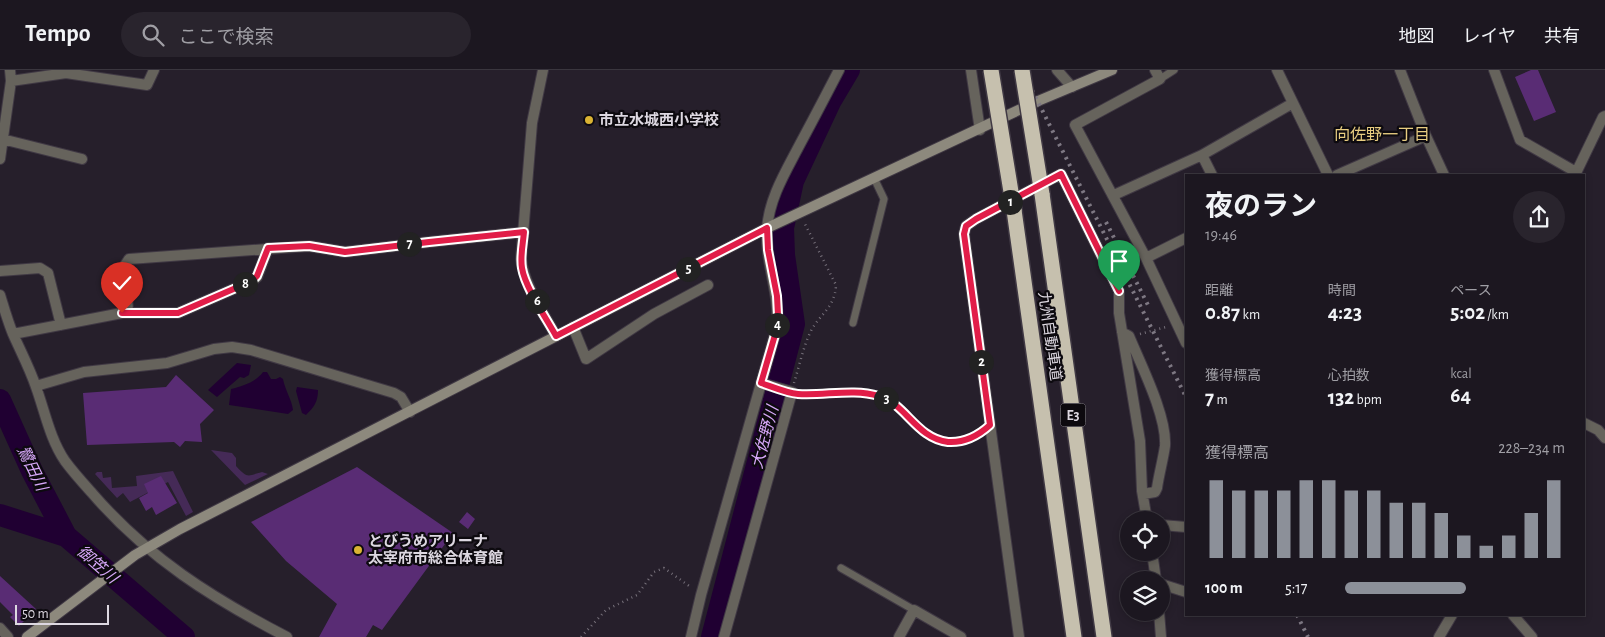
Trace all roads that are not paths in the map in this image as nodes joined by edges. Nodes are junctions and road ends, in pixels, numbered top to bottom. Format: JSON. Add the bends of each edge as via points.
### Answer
{"nodes":[{"id":1,"x":10,"y":70,"type":"edge"},
{"id":2,"x":154,"y":70,"type":"edge"},
{"id":3,"x":543,"y":70,"type":"edge"},
{"id":4,"x":839,"y":70,"type":"edge"},
{"id":5,"x":971,"y":70,"type":"edge"},
{"id":6,"x":991,"y":70,"type":"edge"},
{"id":7,"x":1022,"y":70,"type":"edge"},
{"id":8,"x":1057,"y":70,"type":"edge"},
{"id":9,"x":1112,"y":70,"type":"edge"},
{"id":10,"x":1174,"y":70,"type":"edge"},
{"id":11,"x":1277,"y":70,"type":"edge"},
{"id":12,"x":1400,"y":70,"type":"edge"},
{"id":13,"x":1494,"y":70,"type":"edge"},
{"id":14,"x":65,"y":72,"type":"edge"},
{"id":15,"x":1158,"y":75,"type":"edge"},
{"id":16,"x":11,"y":81,"type":"junction"},
{"id":17,"x":1072,"y":86,"type":"junction"},
{"id":18,"x":1293,"y":103,"type":"junction"},
{"id":19,"x":1605,"y":116,"type":"edge"},
{"id":20,"x":980,"y":130,"type":"junction"},
{"id":21,"x":1426,"y":136,"type":"junction"},
{"id":22,"x":2,"y":139,"type":"junction"},
{"id":23,"x":1202,"y":155,"type":"junction"},
{"id":24,"x":0,"y":160,"type":"edge"},
{"id":25,"x":82,"y":160,"type":"dead end"},
{"id":26,"x":1575,"y":173,"type":"edge"},
{"id":27,"x":1212,"y":174,"type":"edge"},
{"id":28,"x":1328,"y":174,"type":"edge"},
{"id":29,"x":1339,"y":174,"type":"edge"},
{"id":30,"x":1444,"y":174,"type":"edge"},
{"id":31,"x":874,"y":178,"type":"junction"},
{"id":32,"x":1114,"y":195,"type":"junction"},
{"id":33,"x":767,"y":228,"type":"junction"},
{"id":34,"x":524,"y":232,"type":"junction"},
{"id":35,"x":1185,"y":238,"type":"edge"},
{"id":36,"x":268,"y":248,"type":"junction"},
{"id":37,"x":1146,"y":258,"type":"junction"},
{"id":38,"x":0,"y":271,"type":"edge"},
{"id":39,"x":708,"y":285,"type":"dead end"},
{"id":40,"x":0,"y":295,"type":"edge"},
{"id":41,"x":128,"y":312,"type":"junction"},
{"id":42,"x":0,"y":318,"type":"edge"},
{"id":43,"x":853,"y":323,"type":"dead end"},
{"id":44,"x":62,"y":325,"type":"junction"},
{"id":45,"x":572,"y":327,"type":"junction"},
{"id":46,"x":13,"y":334,"type":"junction"},
{"id":47,"x":1126,"y":334,"type":"junction"},
{"id":48,"x":556,"y":336,"type":"junction"},
{"id":49,"x":1185,"y":341,"type":"edge"},
{"id":50,"x":761,"y":383,"type":"junction"},
{"id":51,"x":36,"y":386,"type":"junction"},
{"id":52,"x":410,"y":412,"type":"junction"},
{"id":53,"x":1585,"y":424,"type":"edge"},
{"id":54,"x":1605,"y":438,"type":"edge"},
{"id":55,"x":1143,"y":494,"type":"junction"},
{"id":56,"x":1146,"y":511,"type":"edge"},
{"id":57,"x":1170,"y":526,"type":"edge"},
{"id":58,"x":1185,"y":528,"type":"edge"},
{"id":59,"x":147,"y":548,"type":"junction"},
{"id":60,"x":841,"y":568,"type":"dead end"},
{"id":61,"x":1170,"y":587,"type":"edge"},
{"id":62,"x":1185,"y":592,"type":"edge"},
{"id":63,"x":914,"y":610,"type":"junction"},
{"id":64,"x":1451,"y":616,"type":"edge"},
{"id":65,"x":1514,"y":616,"type":"edge"},
{"id":66,"x":1159,"y":621,"type":"edge"},
{"id":67,"x":0,"y":628,"type":"edge"},
{"id":68,"x":8,"y":637,"type":"edge"},
{"id":69,"x":27,"y":637,"type":"edge"},
{"id":70,"x":287,"y":637,"type":"edge"},
{"id":71,"x":691,"y":637,"type":"edge"},
{"id":72,"x":724,"y":637,"type":"edge"},
{"id":73,"x":899,"y":637,"type":"edge"},
{"id":74,"x":961,"y":637,"type":"edge"},
{"id":75,"x":1019,"y":637,"type":"edge"},
{"id":76,"x":1074,"y":637,"type":"edge"},
{"id":77,"x":1104,"y":637,"type":"edge"},
{"id":78,"x":1161,"y":637,"type":"edge"},
{"id":79,"x":1439,"y":637,"type":"edge"},
{"id":80,"x":1532,"y":637,"type":"edge"}],
"edges":[{"from":1,"to":16,"type":"street"},
{"from":2,"to":14,"type":"street","via":[[147,85]]},
{"from":3,"to":34,"type":"street","via":[[532,123]]},
{"from":4,"to":33,"type":"street","via":[[780,183]]},
{"from":5,"to":20,"type":"street"},
{"from":6,"to":76,"type":"highway","name":"九州自動車道","number":"E3","bridge":true},
{"from":7,"to":77,"type":"highway","name":"九州自動車道","number":"E3","bridge":true},
{"from":8,"to":17,"type":"street"},
{"from":9,"to":17,"type":"street"},
{"from":10,"to":15,"type":"lane"},
{"from":11,"to":18,"type":"street"},
{"from":12,"to":21,"type":"street"},
{"from":13,"to":26,"type":"street","via":[[1520,140]]},
{"from":14,"to":16,"type":"street"},
{"from":15,"to":32,"type":"street","via":[[1075,125]]},
{"from":16,"to":22,"type":"street"},
{"from":17,"to":20,"type":"street"},
{"from":18,"to":23,"type":"street"},
{"from":18,"to":28,"type":"street"},
{"from":19,"to":26,"type":"street"},
{"from":20,"to":31,"type":"street"},
{"from":21,"to":29,"type":"street"},
{"from":21,"to":30,"type":"street"},
{"from":22,"to":24,"type":"street"},
{"from":22,"to":25,"type":"street"},
{"from":23,"to":27,"type":"street"},
{"from":23,"to":32,"type":"street"},
{"from":31,"to":33,"type":"street"},
{"from":31,"to":43,"type":"lane","via":[[884,198]]},
{"from":32,"to":37,"type":"street"},
{"from":33,"to":45,"type":"street"},
{"from":33,"to":50,"type":"street","via":[[778,315]]},
{"from":34,"to":36,"type":"street","via":[[345,252],[309,246]]},
{"from":34,"to":48,"type":"street","via":[[522,270]]},
{"from":35,"to":37,"type":"street"},
{"from":36,"to":41,"type":"street","via":[[252,281],[178,313]]},
{"from":36,"to":41,"type":"street","via":[[129,259],[125,264]]},
{"from":37,"to":49,"type":"street"},
{"from":38,"to":44,"type":"street","via":[[40,268],[48,273]]},
{"from":39,"to":45,"type":"street","via":[[654,314],[586,359]]},
{"from":40,"to":46,"type":"street"},
{"from":41,"to":44,"type":"street"},
{"from":42,"to":46,"type":"street"},
{"from":44,"to":46,"type":"street"},
{"from":45,"to":48,"type":"street"},
{"from":46,"to":51,"type":"street"},
{"from":47,"to":55,"type":"street","via":[[1140,441]]},
{"from":47,"to":55,"type":"street","via":[[1162,416],[1164,431],[1165,445],[1157,488],[1155,492]]},
{"from":47,"to":75,"type":"street","via":[[1119,313],[1119,291],[1061,174],[966,226],[964,234]]},
{"from":48,"to":52,"type":"street"},
{"from":50,"to":71,"type":"street"},
{"from":50,"to":72,"type":"street","via":[[792,392]]},
{"from":51,"to":52,"type":"street","via":[[84,372],[167,363],[232,347],[394,393],[401,397]]},
{"from":51,"to":59,"type":"street","via":[[47,423],[65,460],[107,511]]},
{"from":52,"to":59,"type":"street"},
{"from":53,"to":54,"type":"street","via":[[1598,430]]},
{"from":55,"to":56,"type":"street"},
{"from":57,"to":58,"type":"street"},
{"from":59,"to":69,"type":"street"},
{"from":59,"to":70,"type":"street","via":[[187,580]]},
{"from":60,"to":63,"type":"lane"},
{"from":61,"to":62,"type":"street"},
{"from":63,"to":73,"type":"street"},
{"from":63,"to":74,"type":"street"},
{"from":64,"to":79,"type":"street"},
{"from":65,"to":80,"type":"street"},
{"from":66,"to":78,"type":"street"},
{"from":67,"to":68,"type":"street"}]}
